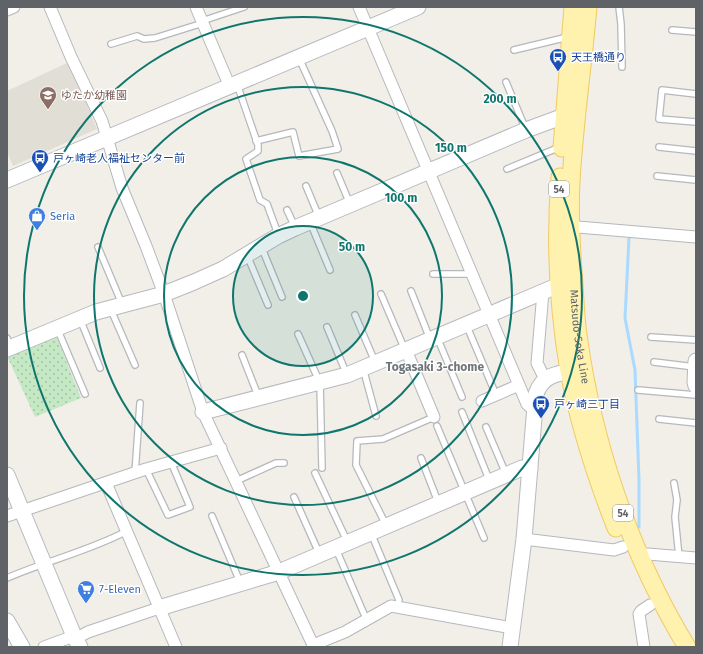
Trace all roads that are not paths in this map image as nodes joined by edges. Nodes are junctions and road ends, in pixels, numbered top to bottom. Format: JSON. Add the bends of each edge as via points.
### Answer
{"nodes":[{"id":1,"x":14,"y":7,"type":"edge"},
{"id":2,"x":50,"y":7,"type":"edge"},
{"id":3,"x":196,"y":7,"type":"edge"},
{"id":4,"x":244,"y":7,"type":"edge"},
{"id":5,"x":359,"y":7,"type":"edge"},
{"id":6,"x":418,"y":7,"type":"edge"},
{"id":7,"x":573,"y":7,"type":"edge"},
{"id":8,"x":588,"y":7,"type":"edge"},
{"id":9,"x":619,"y":7,"type":"edge"},
{"id":10,"x":7,"y":10,"type":"edge"},
{"id":11,"x":202,"y":22,"type":"junction"},
{"id":12,"x":368,"y":28,"type":"junction"},
{"id":13,"x":672,"y":30,"type":"dead end"},
{"id":14,"x":696,"y":32,"type":"edge"},
{"id":15,"x":571,"y":37,"type":"junction"},
{"id":16,"x":111,"y":44,"type":"dead end"},
{"id":17,"x":514,"y":50,"type":"dead end"},
{"id":18,"x":299,"y":58,"type":"junction"},
{"id":19,"x":622,"y":67,"type":"dead end"},
{"id":20,"x":506,"y":82,"type":"dead end"},
{"id":21,"x":233,"y":85,"type":"junction"},
{"id":22,"x":696,"y":94,"type":"edge"},
{"id":23,"x":564,"y":116,"type":"junction"},
{"id":24,"x":696,"y":122,"type":"edge"},
{"id":25,"x":526,"y":130,"type":"junction"},
{"id":26,"x":108,"y":138,"type":"junction"},
{"id":27,"x":256,"y":141,"type":"junction"},
{"id":28,"x":562,"y":146,"type":"junction"},
{"id":29,"x":659,"y":147,"type":"dead end"},
{"id":30,"x":696,"y":151,"type":"edge"},
{"id":31,"x":507,"y":169,"type":"dead end"},
{"id":32,"x":429,"y":172,"type":"junction"},
{"id":33,"x":337,"y":173,"type":"dead end"},
{"id":34,"x":657,"y":176,"type":"dead end"},
{"id":35,"x":7,"y":180,"type":"edge"},
{"id":36,"x":696,"y":180,"type":"edge"},
{"id":37,"x":306,"y":186,"type":"dead end"},
{"id":38,"x":350,"y":204,"type":"junction"},
{"id":39,"x":287,"y":210,"type":"dead end"},
{"id":40,"x":315,"y":220,"type":"junction"},
{"id":41,"x":564,"y":226,"type":"junction"},
{"id":42,"x":295,"y":228,"type":"junction"},
{"id":43,"x":278,"y":236,"type":"junction"},
{"id":44,"x":696,"y":237,"type":"edge"},
{"id":45,"x":261,"y":246,"type":"junction"},
{"id":46,"x":98,"y":247,"type":"dead end"},
{"id":47,"x":247,"y":255,"type":"junction"},
{"id":48,"x":330,"y":270,"type":"dead end"},
{"id":49,"x":433,"y":274,"type":"dead end"},
{"id":50,"x":472,"y":274,"type":"junction"},
{"id":51,"x":559,"y":285,"type":"junction"},
{"id":52,"x":410,"y":291,"type":"dead end"},
{"id":53,"x":543,"y":292,"type":"junction"},
{"id":54,"x":164,"y":294,"type":"junction"},
{"id":55,"x":381,"y":294,"type":"dead end"},
{"id":56,"x":282,"y":297,"type":"dead end"},
{"id":57,"x":268,"y":305,"type":"dead end"},
{"id":58,"x":116,"y":306,"type":"junction"},
{"id":59,"x":355,"y":315,"type":"dead end"},
{"id":60,"x":489,"y":315,"type":"junction"},
{"id":61,"x":80,"y":319,"type":"junction"},
{"id":62,"x":466,"y":324,"type":"junction"},
{"id":63,"x":327,"y":327,"type":"dead end"},
{"id":64,"x":57,"y":328,"type":"junction"},
{"id":65,"x":298,"y":334,"type":"dead end"},
{"id":66,"x":651,"y":337,"type":"dead end"},
{"id":67,"x":433,"y":338,"type":"junction"},
{"id":68,"x":696,"y":340,"type":"edge"},
{"id":69,"x":8,"y":345,"type":"edge"},
{"id":70,"x":406,"y":350,"type":"junction"},
{"id":71,"x":242,"y":355,"type":"dead end"},
{"id":72,"x":654,"y":362,"type":"dead end"},
{"id":73,"x":696,"y":364,"type":"edge"},
{"id":74,"x":135,"y":365,"type":"dead end"},
{"id":75,"x":369,"y":365,"type":"junction"},
{"id":76,"x":100,"y":368,"type":"dead end"},
{"id":77,"x":577,"y":370,"type":"junction"},
{"id":78,"x":347,"y":375,"type":"junction"},
{"id":79,"x":545,"y":379,"type":"junction"},
{"id":80,"x":320,"y":383,"type":"junction"},
{"id":81,"x":519,"y":384,"type":"junction"},
{"id":82,"x":696,"y":386,"type":"edge"},
{"id":83,"x":638,"y":390,"type":"dead end"},
{"id":84,"x":85,"y":394,"type":"dead end"},
{"id":85,"x":496,"y":395,"type":"junction"},
{"id":86,"x":696,"y":395,"type":"edge"},
{"id":87,"x":462,"y":397,"type":"dead end"},
{"id":88,"x":259,"y":398,"type":"junction"},
{"id":89,"x":482,"y":401,"type":"dead end"},
{"id":90,"x":140,"y":403,"type":"dead end"},
{"id":91,"x":535,"y":411,"type":"junction"},
{"id":92,"x":203,"y":412,"type":"junction"},
{"id":93,"x":462,"y":412,"type":"dead end"},
{"id":94,"x":376,"y":416,"type":"dead end"},
{"id":95,"x":659,"y":420,"type":"dead end"},
{"id":96,"x":436,"y":422,"type":"junction"},
{"id":97,"x":696,"y":423,"type":"edge"},
{"id":98,"x":486,"y":426,"type":"dead end"},
{"id":99,"x":221,"y":448,"type":"junction"},
{"id":100,"x":421,"y":458,"type":"dead end"},
{"id":101,"x":171,"y":462,"type":"junction"},
{"id":102,"x":284,"y":463,"type":"dead end"},
{"id":103,"x":322,"y":468,"type":"dead end"},
{"id":104,"x":146,"y":469,"type":"junction"},
{"id":105,"x":530,"y":469,"type":"junction"},
{"id":106,"x":135,"y":473,"type":"junction"},
{"id":107,"x":315,"y":473,"type":"dead end"},
{"id":108,"x":7,"y":475,"type":"edge"},
{"id":109,"x":506,"y":475,"type":"junction"},
{"id":110,"x":236,"y":481,"type":"junction"},
{"id":111,"x":106,"y":482,"type":"junction"},
{"id":112,"x":490,"y":482,"type":"junction"},
{"id":113,"x":674,"y":483,"type":"dead end"},
{"id":114,"x":465,"y":493,"type":"junction"},
{"id":115,"x":294,"y":497,"type":"dead end"},
{"id":116,"x":439,"y":503,"type":"junction"},
{"id":117,"x":22,"y":511,"type":"junction"},
{"id":118,"x":7,"y":516,"type":"edge"},
{"id":119,"x":212,"y":516,"type":"dead end"},
{"id":120,"x":386,"y":526,"type":"junction"},
{"id":121,"x":127,"y":530,"type":"junction"},
{"id":122,"x":370,"y":532,"type":"junction"},
{"id":123,"x":484,"y":538,"type":"dead end"},
{"id":124,"x":524,"y":539,"type":"junction"},
{"id":125,"x":342,"y":544,"type":"junction"},
{"id":126,"x":624,"y":547,"type":"junction"},
{"id":127,"x":320,"y":554,"type":"junction"},
{"id":128,"x":640,"y":557,"type":"junction"},
{"id":129,"x":680,"y":557,"type":"junction"},
{"id":130,"x":696,"y":558,"type":"edge"},
{"id":131,"x":44,"y":564,"type":"junction"},
{"id":132,"x":279,"y":572,"type":"junction"},
{"id":133,"x":7,"y":578,"type":"edge"},
{"id":134,"x":241,"y":583,"type":"junction"},
{"id":135,"x":650,"y":605,"type":"junction"},
{"id":136,"x":397,"y":607,"type":"junction"},
{"id":137,"x":159,"y":608,"type":"junction"},
{"id":138,"x":364,"y":614,"type":"dead end"},
{"id":139,"x":7,"y":621,"type":"edge"},
{"id":140,"x":512,"y":628,"type":"junction"},
{"id":141,"x":76,"y":641,"type":"edge"},
{"id":142,"x":313,"y":646,"type":"edge"},
{"id":143,"x":22,"y":647,"type":"edge"},
{"id":144,"x":44,"y":647,"type":"edge"},
{"id":145,"x":176,"y":647,"type":"edge"},
{"id":146,"x":510,"y":647,"type":"edge"},
{"id":147,"x":644,"y":647,"type":"edge"},
{"id":148,"x":674,"y":647,"type":"edge"},
{"id":149,"x":687,"y":647,"type":"edge"}],
"edges":[{"from":1,"to":10,"type":"street"},
{"from":2,"to":26,"type":"street"},
{"from":3,"to":11,"type":"street"},
{"from":4,"to":11,"type":"lane"},
{"from":5,"to":12,"type":"street"},
{"from":6,"to":12,"type":"street"},
{"from":7,"to":15,"type":"main road","name":"Matsudo-Soka Line","number":"54"},
{"from":8,"to":41,"type":"main road","name":"Matsudo-Soka Line","number":"54","via":[[571,182]]},
{"from":9,"to":19,"type":"lane"},
{"from":11,"to":16,"type":"lane","via":[[155,38],[144,39],[137,36]]},
{"from":11,"to":21,"type":"street"},
{"from":12,"to":18,"type":"street"},
{"from":12,"to":32,"type":"street"},
{"from":13,"to":14,"type":"lane"},
{"from":15,"to":17,"type":"lane"},
{"from":15,"to":23,"type":"main road","name":"Matsudo-Soka Line","number":"54"},
{"from":18,"to":21,"type":"street"},
{"from":18,"to":27,"type":"lane","via":[[338,149],[299,156],[293,132]]},
{"from":20,"to":25,"type":"lane"},
{"from":21,"to":26,"type":"street"},
{"from":21,"to":27,"type":"lane"},
{"from":22,"to":24,"type":"lane","via":[[662,90],[659,119]]},
{"from":23,"to":25,"type":"street"},
{"from":23,"to":28,"type":"main road","name":"Matsudo-Soka Line","number":"54"},
{"from":25,"to":32,"type":"street"},
{"from":26,"to":35,"type":"street"},
{"from":26,"to":54,"type":"street","via":[[122,188]]},
{"from":27,"to":43,"type":"lane","via":[[258,151],[246,159],[260,200],[267,204]]},
{"from":28,"to":31,"type":"lane"},
{"from":28,"to":41,"type":"main road","name":"Matsudo-Soka Line","number":"54"},
{"from":29,"to":30,"type":"lane"},
{"from":32,"to":38,"type":"street"},
{"from":32,"to":50,"type":"street"},
{"from":33,"to":38,"type":"lane"},
{"from":34,"to":36,"type":"lane"},
{"from":37,"to":40,"type":"lane"},
{"from":38,"to":40,"type":"street"},
{"from":39,"to":42,"type":"lane"},
{"from":40,"to":42,"type":"street"},
{"from":40,"to":48,"type":"lane"},
{"from":41,"to":44,"type":"street"},
{"from":41,"to":51,"type":"main road","name":"Matsudo-Soka Line","number":"54"},
{"from":41,"to":77,"type":"main road","name":"Matsudo-Soka Line","number":"54","via":[[578,334]]},
{"from":42,"to":43,"type":"street"},
{"from":43,"to":45,"type":"street"},
{"from":45,"to":47,"type":"street"},
{"from":45,"to":56,"type":"lane"},
{"from":46,"to":58,"type":"lane"},
{"from":47,"to":54,"type":"street","via":[[223,269]]},
{"from":47,"to":57,"type":"lane"},
{"from":49,"to":50,"type":"lane"},
{"from":50,"to":60,"type":"street"},
{"from":51,"to":53,"type":"street"},
{"from":51,"to":77,"type":"main road","name":"Matsudo-Soka Line","number":"54","via":[[563,329]]},
{"from":52,"to":67,"type":"lane"},
{"from":53,"to":60,"type":"street"},
{"from":53,"to":79,"type":"street","via":[[537,363]]},
{"from":54,"to":58,"type":"street"},
{"from":54,"to":92,"type":"street"},
{"from":55,"to":70,"type":"lane"},
{"from":58,"to":61,"type":"street"},
{"from":58,"to":74,"type":"lane"},
{"from":59,"to":75,"type":"lane"},
{"from":60,"to":62,"type":"street"},
{"from":60,"to":81,"type":"street"},
{"from":61,"to":64,"type":"street"},
{"from":61,"to":76,"type":"lane"},
{"from":62,"to":67,"type":"street"},
{"from":62,"to":85,"type":"lane"},
{"from":63,"to":78,"type":"lane"},
{"from":64,"to":69,"type":"street"},
{"from":64,"to":84,"type":"lane"},
{"from":65,"to":80,"type":"lane"},
{"from":66,"to":68,"type":"lane"},
{"from":67,"to":70,"type":"street"},
{"from":67,"to":87,"type":"lane"},
{"from":70,"to":75,"type":"street"},
{"from":70,"to":96,"type":"street"},
{"from":71,"to":88,"type":"lane"},
{"from":72,"to":73,"type":"lane"},
{"from":73,"to":82,"type":"street"},
{"from":75,"to":78,"type":"street"},
{"from":75,"to":94,"type":"lane"},
{"from":77,"to":79,"type":"street"},
{"from":77,"to":126,"type":"main road","name":"Matsudo-Soka Line","number":"54","via":[[588,447]]},
{"from":77,"to":128,"type":"main road","name":"Matsudo-Soka Line","number":"54","via":[[612,482]]},
{"from":78,"to":80,"type":"street"},
{"from":79,"to":91,"type":"street","via":[[538,387]]},
{"from":80,"to":88,"type":"street"},
{"from":80,"to":103,"type":"lane"},
{"from":81,"to":85,"type":"street"},
{"from":81,"to":91,"type":"street","via":[[527,404]]},
{"from":83,"to":86,"type":"lane"},
{"from":85,"to":89,"type":"street"},
{"from":88,"to":92,"type":"street"},
{"from":90,"to":106,"type":"lane"},
{"from":91,"to":105,"type":"street"},
{"from":92,"to":99,"type":"street"},
{"from":93,"to":112,"type":"lane"},
{"from":95,"to":97,"type":"lane"},
{"from":96,"to":114,"type":"lane"},
{"from":96,"to":120,"type":"lane","via":[[383,439],[357,441],[356,465]]},
{"from":98,"to":109,"type":"lane"},
{"from":99,"to":101,"type":"street"},
{"from":99,"to":110,"type":"street"},
{"from":100,"to":116,"type":"lane"},
{"from":101,"to":104,"type":"street"},
{"from":101,"to":104,"type":"lane","via":[[190,507],[168,516]]},
{"from":102,"to":110,"type":"lane","via":[[276,463]]},
{"from":104,"to":106,"type":"street"},
{"from":105,"to":109,"type":"street","via":[[522,468]]},
{"from":105,"to":124,"type":"street"},
{"from":106,"to":111,"type":"street"},
{"from":107,"to":125,"type":"lane"},
{"from":108,"to":117,"type":"street"},
{"from":109,"to":112,"type":"street"},
{"from":110,"to":132,"type":"street"},
{"from":111,"to":117,"type":"street"},
{"from":111,"to":121,"type":"street"},
{"from":112,"to":114,"type":"street"},
{"from":113,"to":129,"type":"lane"},
{"from":114,"to":116,"type":"street"},
{"from":114,"to":123,"type":"lane"},
{"from":115,"to":127,"type":"lane"},
{"from":116,"to":120,"type":"street"},
{"from":117,"to":118,"type":"street"},
{"from":117,"to":131,"type":"street"},
{"from":119,"to":134,"type":"lane"},
{"from":120,"to":122,"type":"street"},
{"from":121,"to":131,"type":"lane"},
{"from":121,"to":137,"type":"street"},
{"from":122,"to":125,"type":"street"},
{"from":122,"to":136,"type":"lane","via":[[399,600]]},
{"from":124,"to":126,"type":"street","via":[[614,550]]},
{"from":124,"to":140,"type":"street"},
{"from":125,"to":127,"type":"street"},
{"from":125,"to":138,"type":"lane"},
{"from":126,"to":135,"type":"main road","name":"Matsudo-Soka Line","number":"54"},
{"from":127,"to":132,"type":"street"},
{"from":128,"to":129,"type":"street","via":[[648,554]]},
{"from":128,"to":149,"type":"main road","name":"Matsudo-Soka Line","number":"54"},
{"from":129,"to":130,"type":"street"},
{"from":131,"to":133,"type":"lane"},
{"from":131,"to":141,"type":"street"},
{"from":132,"to":134,"type":"street"},
{"from":132,"to":142,"type":"street"},
{"from":134,"to":137,"type":"street"},
{"from":135,"to":147,"type":"street","via":[[639,614]]},
{"from":135,"to":148,"type":"main road","name":"Matsudo-Soka Line","number":"54"},
{"from":136,"to":140,"type":"street"},
{"from":136,"to":142,"type":"street","via":[[391,606],[345,632]]},
{"from":137,"to":141,"type":"street","via":[[88,632]]},
{"from":137,"to":145,"type":"street"},
{"from":139,"to":143,"type":"street"},
{"from":140,"to":146,"type":"street"},
{"from":141,"to":144,"type":"street"}]}
